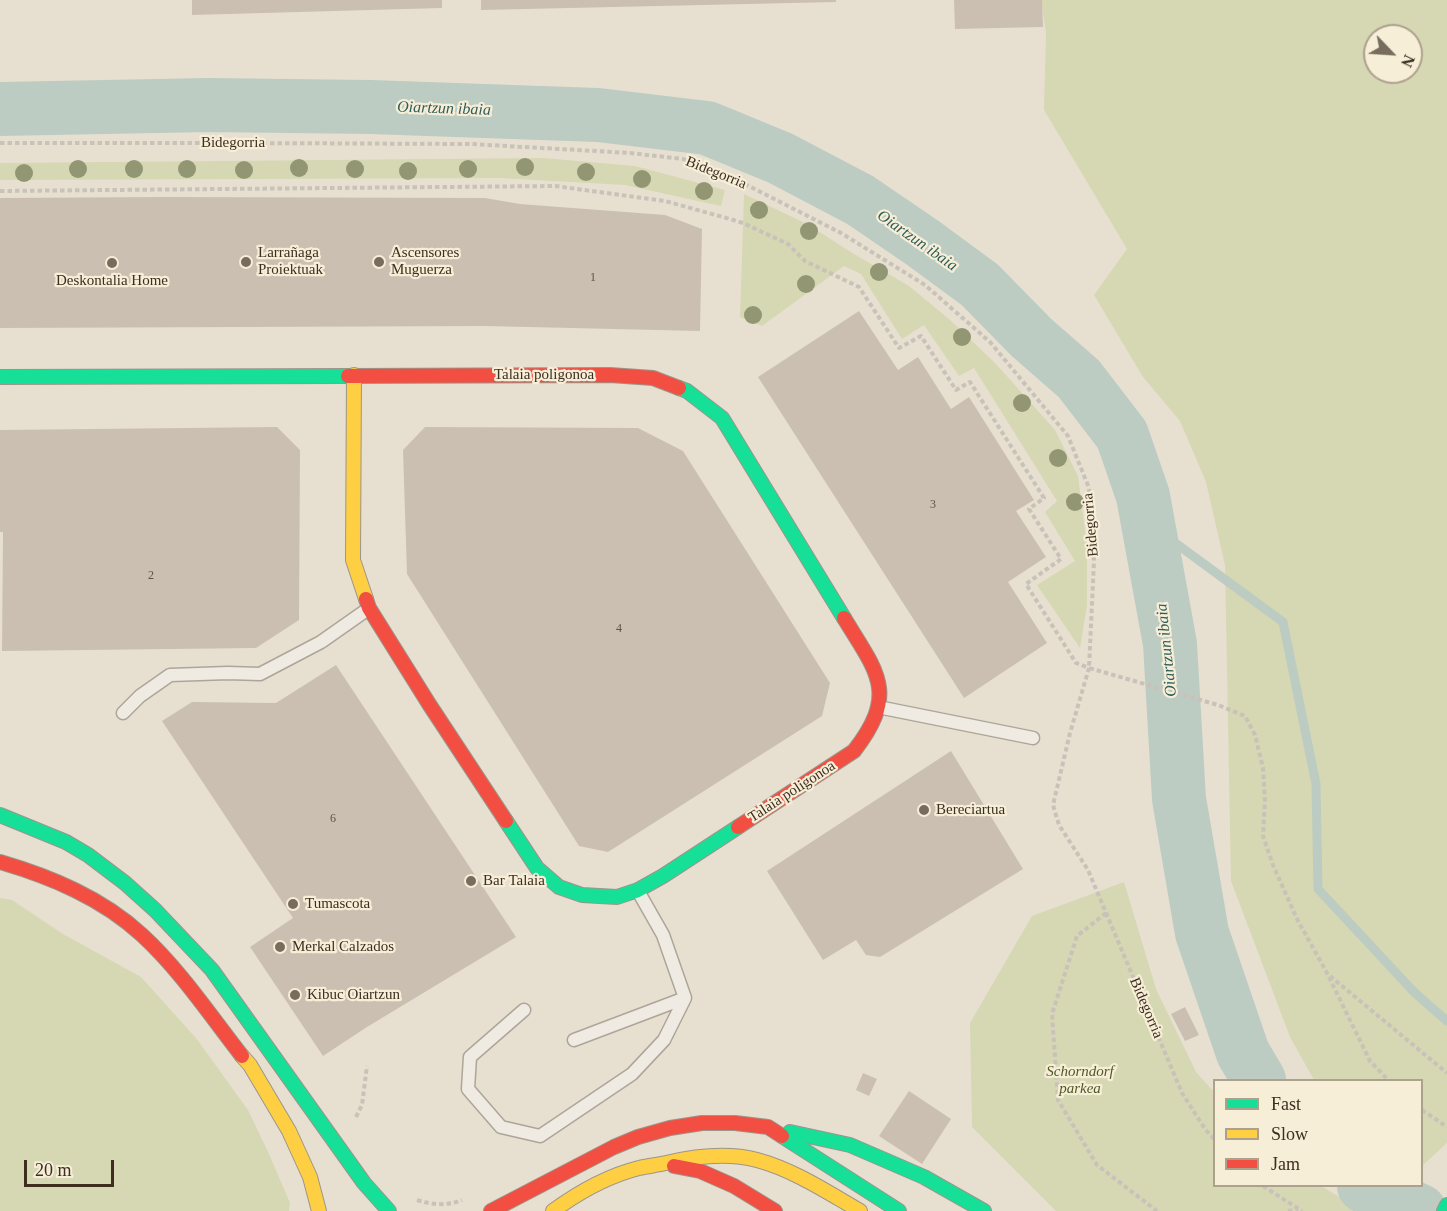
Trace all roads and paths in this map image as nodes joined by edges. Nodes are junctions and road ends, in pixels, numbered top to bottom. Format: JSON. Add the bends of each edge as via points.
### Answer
{"nodes":[{"id":1,"x":0,"y":143,"type":"edge"},
{"id":2,"x":0,"y":191,"type":"edge"},
{"id":3,"x":354,"y":375,"type":"junction"},
{"id":4,"x":0,"y":377,"type":"edge"},
{"id":5,"x":369,"y":608,"type":"junction"},
{"id":6,"x":1089,"y":668,"type":"junction"},
{"id":7,"x":877,"y":707,"type":"junction"},
{"id":8,"x":123,"y":713,"type":"dead end"},
{"id":9,"x":1033,"y":738,"type":"dead end"},
{"id":10,"x":0,"y":815,"type":"edge"},
{"id":11,"x":0,"y":862,"type":"edge"},
{"id":12,"x":638,"y":890,"type":"junction"},
{"id":13,"x":1106,"y":913,"type":"junction"},
{"id":14,"x":1327,"y":973,"type":"junction"},
{"id":15,"x":685,"y":998,"type":"junction"},
{"id":16,"x":524,"y":1010,"type":"dead end"},
{"id":17,"x":574,"y":1040,"type":"dead end"},
{"id":18,"x":367,"y":1066,"type":"dead end"},
{"id":19,"x":1447,"y":1073,"type":"edge"},
{"id":20,"x":1387,"y":1079,"type":"edge"},
{"id":21,"x":1423,"y":1111,"type":"edge"},
{"id":22,"x":354,"y":1122,"type":"dead end"},
{"id":23,"x":768,"y":1126,"type":"junction"},
{"id":24,"x":1447,"y":1127,"type":"edge"},
{"id":25,"x":1213,"y":1137,"type":"edge"},
{"id":26,"x":843,"y":1159,"type":"dead end"},
{"id":27,"x":664,"y":1163,"type":"junction"},
{"id":28,"x":801,"y":1178,"type":"junction"},
{"id":29,"x":1266,"y":1187,"type":"edge"},
{"id":30,"x":1447,"y":1205,"type":"edge"},
{"id":31,"x":1300,"y":1210,"type":"edge"},
{"id":32,"x":319,"y":1211,"type":"edge"},
{"id":33,"x":389,"y":1211,"type":"edge"},
{"id":34,"x":491,"y":1211,"type":"edge"},
{"id":35,"x":553,"y":1211,"type":"edge"},
{"id":36,"x":775,"y":1211,"type":"edge"},
{"id":37,"x":838,"y":1211,"type":"edge"},
{"id":38,"x":860,"y":1211,"type":"edge"},
{"id":39,"x":899,"y":1211,"type":"edge"},
{"id":40,"x":984,"y":1211,"type":"edge"},
{"id":41,"x":1157,"y":1211,"type":"edge"},
{"id":42,"x":1288,"y":1211,"type":"edge"},
{"id":43,"x":1443,"y":1211,"type":"edge"}],
"edges":[{"from":1,"to":6,"type":"path","name":"Bidegorria","via":[[471,144],[683,159],[743,183],[841,233],[925,285],[990,342],[1068,436],[1089,488],[1094,561]]},
{"from":2,"to":6,"type":"path","via":[[555,186],[664,201],[743,224],[788,244],[805,261],[859,287],[899,348],[921,336],[956,390],[970,382],[1044,498],[1029,509],[1061,559],[1026,584],[1076,663]]},
{"from":3,"to":4,"type":"main road","name":"Talaia poligonoa"},
{"from":3,"to":5,"type":"main road","name":"Talaia poligonoa","via":[[354,560]]},
{"from":3,"to":7,"type":"main road","name":"Talaia poligonoa","via":[[610,375],[653,378],[687,391],[722,418],[874,667],[880,689]]},
{"from":5,"to":8,"type":"lane","via":[[321,642],[260,674],[170,675]]},
{"from":5,"to":12,"type":"main road","name":"Talaia poligonoa","via":[[537,868],[559,887],[582,895],[617,897]]},
{"from":6,"to":13,"type":"path","name":"Bidegorria","via":[[1053,805],[1059,825],[1088,870]]},
{"from":6,"to":14,"type":"path","via":[[1245,716],[1255,735],[1263,768],[1263,836],[1297,920]]},
{"from":7,"to":9,"type":"lane"},
{"from":7,"to":12,"type":"main road","name":"Talaia poligonoa","via":[[873,722],[854,751]]},
{"from":10,"to":33,"type":"main road","via":[[88,855],[155,910],[212,970]]},
{"from":11,"to":32,"type":"main road","via":[[34,872],[92,899],[142,935],[174,969],[250,1065],[289,1131],[310,1177]]},
{"from":12,"to":15,"type":"lane","via":[[663,935]]},
{"from":13,"to":25,"type":"path","name":"Bidegorria","via":[[1182,1093]]},
{"from":13,"to":41,"type":"path","via":[[1077,936],[1052,1014],[1058,1100],[1097,1165]]},
{"from":14,"to":19,"type":"path"},
{"from":14,"to":20,"type":"path","via":[[1370,1061]]},
{"from":15,"to":16,"type":"lane","via":[[664,1040],[632,1074],[540,1136],[501,1127],[468,1089],[471,1057]]},
{"from":15,"to":17,"type":"lane"},
{"from":18,"to":22,"type":"path","via":[[362,1105]]},
{"from":21,"to":24,"type":"path"},
{"from":23,"to":26,"type":"main road"},
{"from":23,"to":34,"type":"main road","via":[[702,1123],[638,1137]]},
{"from":23,"to":39,"type":"main road"},
{"from":23,"to":40,"type":"main road","via":[[850,1145],[924,1177]]},
{"from":27,"to":28,"type":"main road","via":[[686,1157],[732,1156],[779,1167]]},
{"from":27,"to":35,"type":"main road","via":[[612,1177]]},
{"from":27,"to":36,"type":"main road","via":[[700,1171]]},
{"from":28,"to":37,"type":"main road"},
{"from":28,"to":38,"type":"main road"},
{"from":29,"to":31,"type":"path"},
{"from":30,"to":43,"type":"main road"},
{"from":31,"to":42,"type":"path"}]}
